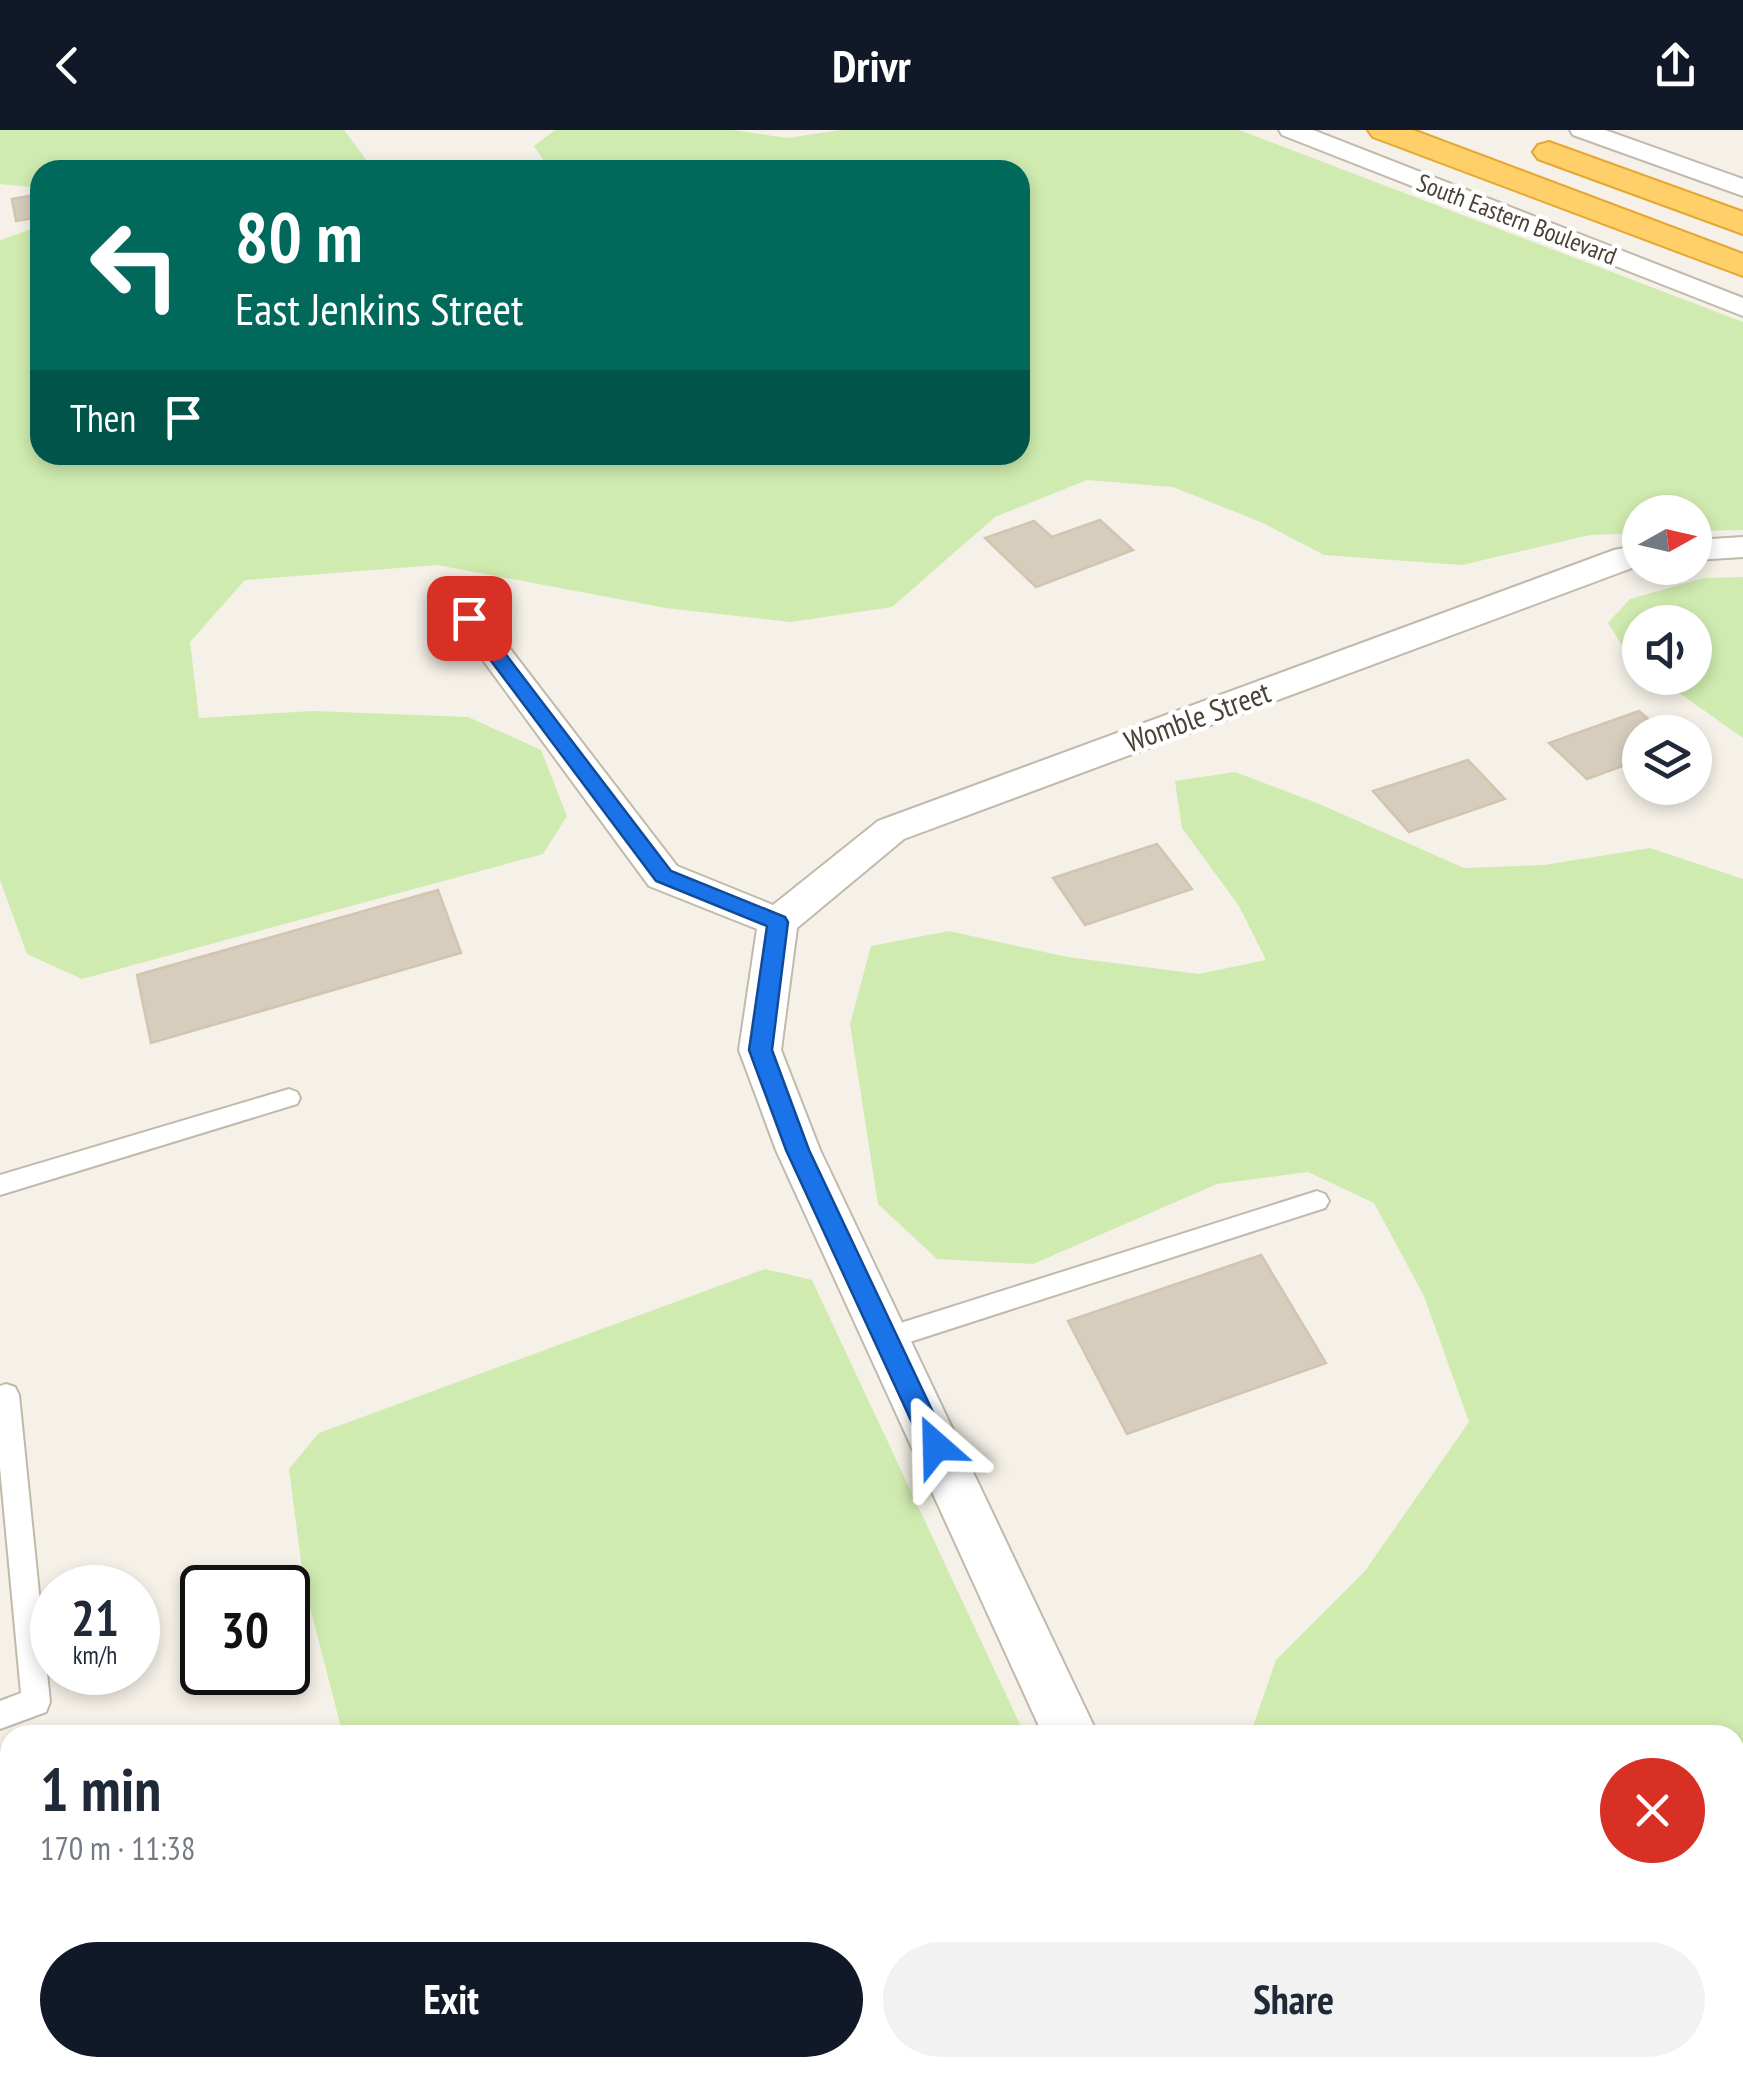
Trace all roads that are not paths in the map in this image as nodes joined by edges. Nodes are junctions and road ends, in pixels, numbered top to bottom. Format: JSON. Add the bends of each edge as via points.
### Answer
{"nodes":[{"id":1,"x":1292,"y":130,"type":"edge"},
{"id":2,"x":1384,"y":130,"type":"edge"},
{"id":3,"x":1582,"y":130,"type":"edge"},
{"id":4,"x":1525,"y":144,"type":"dead end"},
{"id":5,"x":1743,"y":188,"type":"edge"},
{"id":6,"x":1743,"y":224,"type":"edge"},
{"id":7,"x":1743,"y":266,"type":"edge"},
{"id":8,"x":1743,"y":308,"type":"edge"},
{"id":9,"x":1743,"y":547,"type":"edge"},
{"id":10,"x":1712,"y":549,"type":"edge"},
{"id":11,"x":1622,"y":558,"type":"edge"},
{"id":12,"x":469,"y":618,"type":"dead end"},
{"id":13,"x":778,"y":922,"type":"junction"},
{"id":14,"x":289,"y":1098,"type":"dead end"},
{"id":15,"x":0,"y":1185,"type":"edge"},
{"id":16,"x":1317,"y":1202,"type":"dead end"},
{"id":17,"x":885,"y":1339,"type":"junction"},
{"id":18,"x":0,"y":1396,"type":"edge"},
{"id":19,"x":0,"y":1715,"type":"edge"},
{"id":20,"x":1066,"y":1725,"type":"edge"}],
"edges":[{"from":1,"to":8,"type":"street","name":"South Eastern Boulevard"},
{"from":2,"to":7,"type":"highway","name":"South Eastern Boulevard"},
{"from":3,"to":5,"type":"street"},
{"from":4,"to":6,"type":"highway"},
{"from":9,"to":10,"type":"street"},
{"from":11,"to":13,"type":"street","name":"Womble Street","via":[[891,830]]},
{"from":12,"to":13,"type":"street","via":[[664,876]]},
{"from":13,"to":17,"type":"street","via":[[760,1050]]},
{"from":14,"to":15,"type":"lane"},
{"from":16,"to":17,"type":"lane"},
{"from":17,"to":20,"type":"street"},
{"from":18,"to":19,"type":"lane","via":[[6,1395],[36,1702]]}]}
